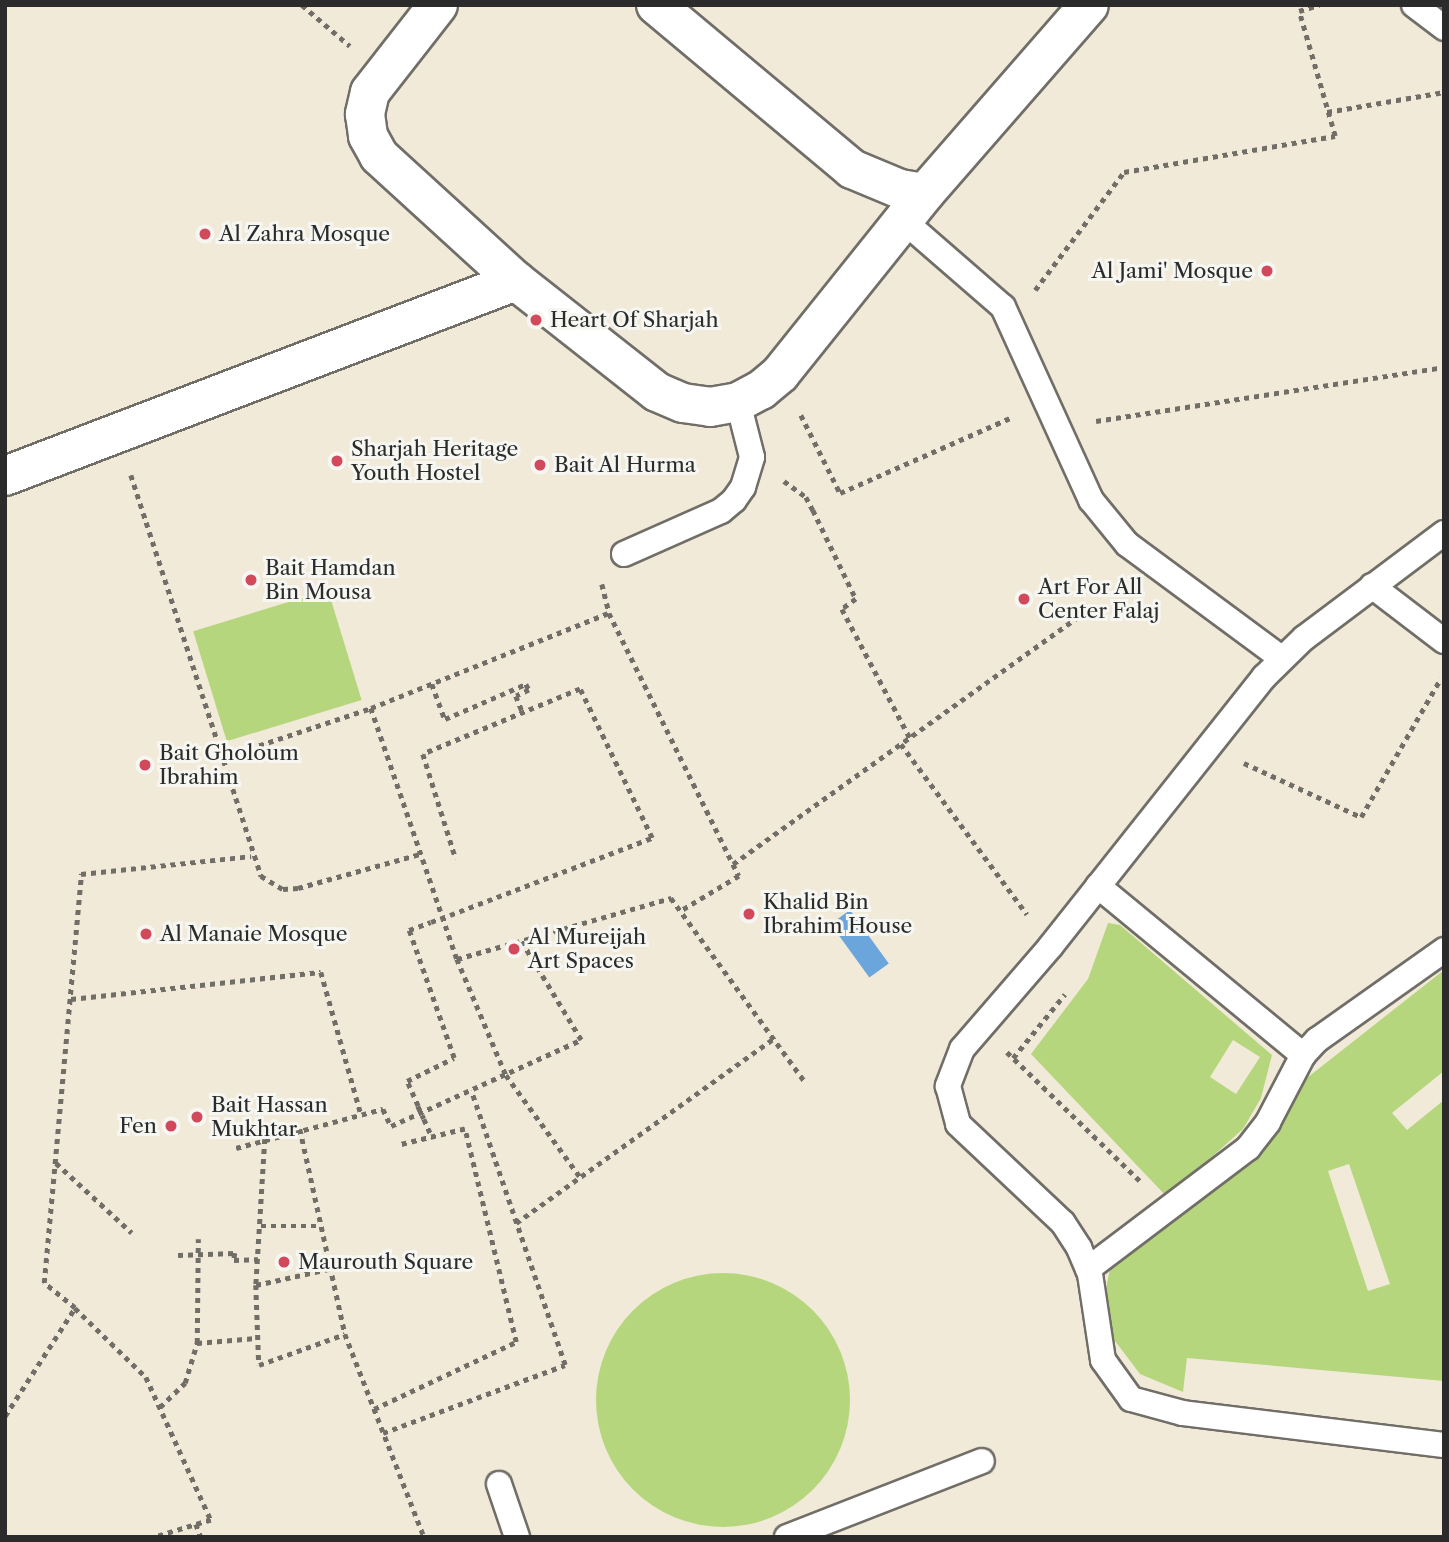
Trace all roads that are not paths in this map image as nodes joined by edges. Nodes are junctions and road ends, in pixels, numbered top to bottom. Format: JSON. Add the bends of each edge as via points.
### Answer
{"nodes":[{"id":1,"x":438,"y":5,"type":"edge"},
{"id":2,"x":656,"y":5,"type":"edge"},
{"id":3,"x":1089,"y":5,"type":"edge"},
{"id":4,"x":1414,"y":5,"type":"edge"},
{"id":5,"x":1444,"y":28,"type":"edge"},
{"id":6,"x":914,"y":207,"type":"junction"},
{"id":7,"x":516,"y":281,"type":"junction"},
{"id":8,"x":738,"y":402,"type":"junction"},
{"id":9,"x":5,"y":476,"type":"edge"},
{"id":10,"x":1444,"y":533,"type":"edge"},
{"id":11,"x":624,"y":554,"type":"road end"},
{"id":12,"x":1373,"y":586,"type":"junction"},
{"id":13,"x":1444,"y":641,"type":"edge"},
{"id":14,"x":1281,"y":658,"type":"junction"},
{"id":15,"x":1098,"y":887,"type":"junction"},
{"id":16,"x":1444,"y":950,"type":"edge"},
{"id":17,"x":1303,"y":1055,"type":"junction"},
{"id":18,"x":1088,"y":1269,"type":"junction"},
{"id":19,"x":1444,"y":1445,"type":"edge"},
{"id":20,"x":982,"y":1461,"type":"dead end"},
{"id":21,"x":499,"y":1485,"type":"dead end"},
{"id":22,"x":517,"y":1537,"type":"edge"},
{"id":23,"x":786,"y":1537,"type":"edge"}],
"edges":[{"from":1,"to":7,"type":"street","via":[[370,92],[365,114],[368,136],[379,156]]},
{"from":2,"to":6,"type":"street","via":[[852,169],[887,185]]},
{"from":3,"to":6,"type":"street"},
{"from":4,"to":5,"type":"lane"},
{"from":6,"to":8,"type":"street","via":[[780,374]]},
{"from":6,"to":14,"type":"lane","via":[[1012,321],[1091,500],[1128,544]]},
{"from":7,"to":8,"type":"street","via":[[657,392],[697,405]]},
{"from":7,"to":9,"type":"street"},
{"from":8,"to":11,"type":"lane","via":[[752,457],[750,472],[734,500],[721,511]]},
{"from":10,"to":12,"type":"lane"},
{"from":12,"to":13,"type":"lane"},
{"from":12,"to":14,"type":"lane"},
{"from":14,"to":15,"type":"lane"},
{"from":15,"to":17,"type":"lane"},
{"from":15,"to":18,"type":"lane","via":[[952,1067],[949,1106],[970,1139],[1063,1223]]},
{"from":16,"to":17,"type":"lane","via":[[1420,962]]},
{"from":17,"to":18,"type":"lane","via":[[1259,1135]]},
{"from":18,"to":19,"type":"lane","via":[[1103,1360],[1130,1399],[1183,1413]]},
{"from":20,"to":23,"type":"lane"},
{"from":21,"to":22,"type":"lane"}]}
